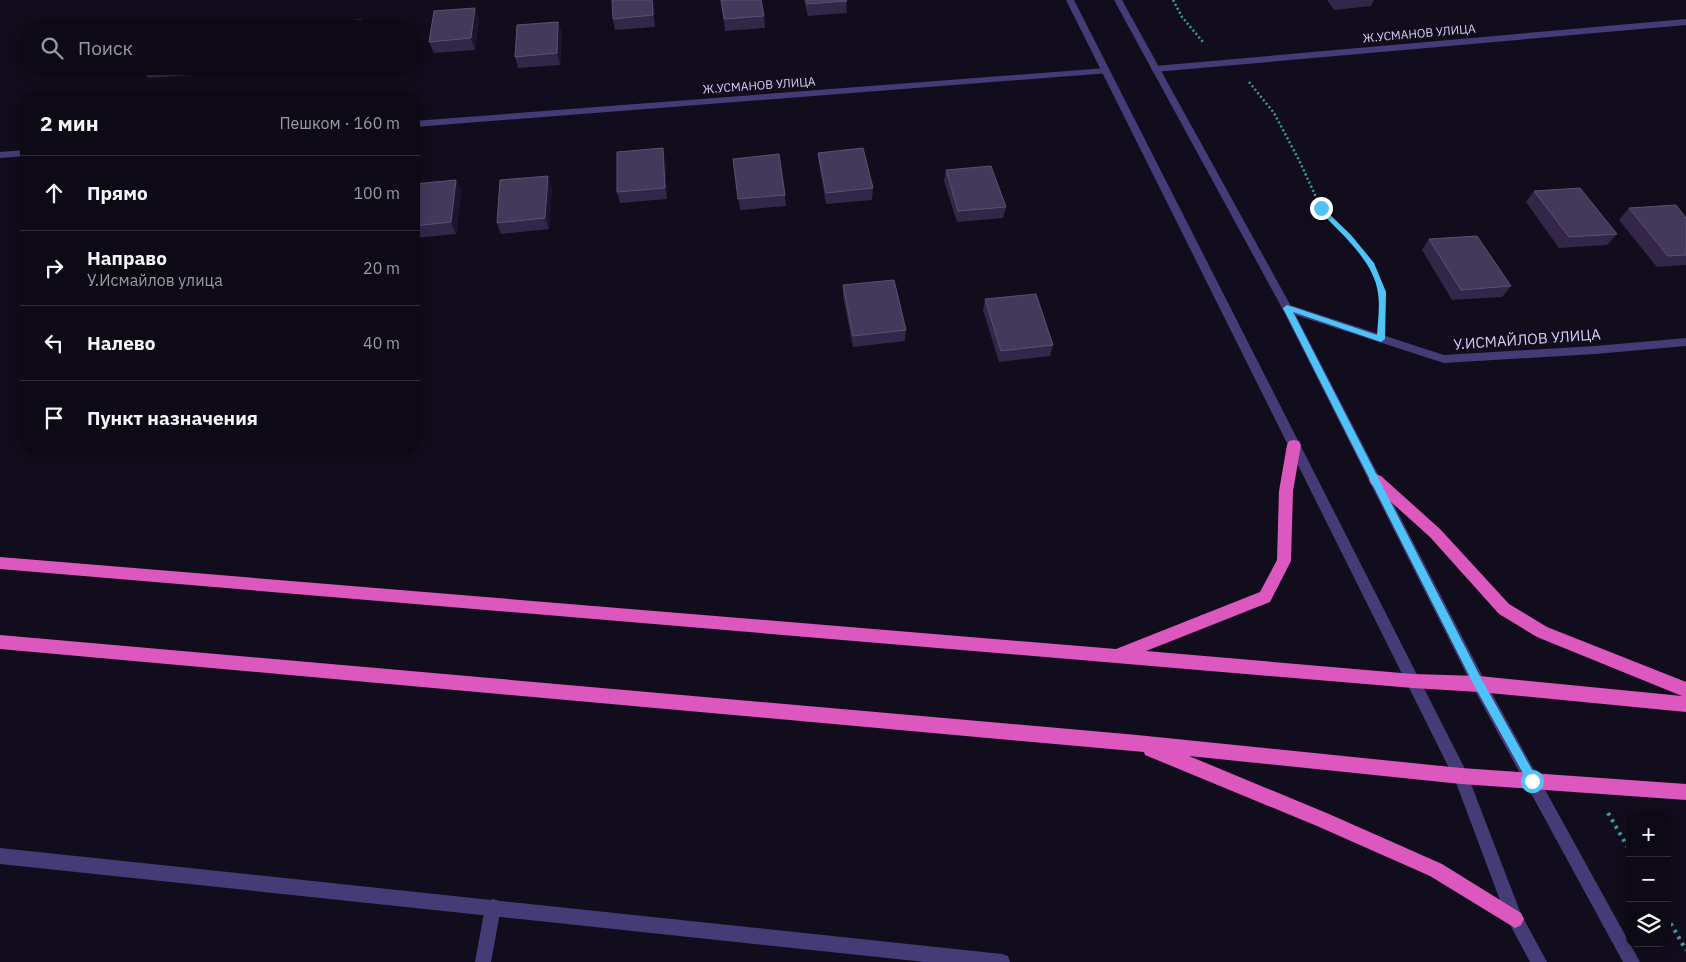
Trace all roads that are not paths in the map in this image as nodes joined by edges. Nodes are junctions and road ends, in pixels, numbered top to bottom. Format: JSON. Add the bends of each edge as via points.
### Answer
{"nodes":[{"id":1,"x":1070,"y":0,"type":"edge"},
{"id":2,"x":1118,"y":0,"type":"edge"},
{"id":3,"x":1686,"y":22,"type":"edge"},
{"id":4,"x":1154,"y":69,"type":"junction"},
{"id":5,"x":1106,"y":71,"type":"junction"},
{"id":6,"x":420,"y":124,"type":"edge"},
{"id":7,"x":20,"y":153,"type":"edge"},
{"id":8,"x":0,"y":155,"type":"edge"},
{"id":9,"x":1287,"y":308,"type":"junction"},
{"id":10,"x":1686,"y":342,"type":"edge"},
{"id":11,"x":1294,"y":445,"type":"junction"},
{"id":12,"x":1376,"y":480,"type":"junction"},
{"id":13,"x":0,"y":563,"type":"edge"},
{"id":14,"x":0,"y":642,"type":"edge"},
{"id":15,"x":1115,"y":656,"type":"junction"},
{"id":16,"x":1413,"y":681,"type":"junction"},
{"id":17,"x":1479,"y":684,"type":"junction"},
{"id":18,"x":1686,"y":690,"type":"edge"},
{"id":19,"x":1686,"y":704,"type":"edge"},
{"id":20,"x":1137,"y":743,"type":"junction"},
{"id":21,"x":1461,"y":776,"type":"junction"},
{"id":22,"x":1532,"y":781,"type":"junction"},
{"id":23,"x":1686,"y":792,"type":"edge"},
{"id":24,"x":0,"y":856,"type":"edge"},
{"id":25,"x":494,"y":907,"type":"junction"},
{"id":26,"x":1515,"y":919,"type":"junction"},
{"id":27,"x":483,"y":962,"type":"edge"},
{"id":28,"x":1002,"y":962,"type":"edge"},
{"id":29,"x":1539,"y":962,"type":"edge"},
{"id":30,"x":1632,"y":962,"type":"edge"}],
"edges":[{"from":1,"to":5,"type":"street"},
{"from":2,"to":4,"type":"street"},
{"from":3,"to":4,"type":"street","name":"Ж.УСМАНОВ УЛИЦА"},
{"from":4,"to":9,"type":"street"},
{"from":5,"to":6,"type":"street","name":"Ж.УСМАНОВ УЛИЦА"},
{"from":5,"to":11,"type":"street"},
{"from":7,"to":8,"type":"street"},
{"from":9,"to":10,"type":"street","name":"У.ИСМАЙЛОВ УЛИЦА","via":[[1444,359]]},
{"from":9,"to":12,"type":"street"},
{"from":11,"to":15,"type":"highway","via":[[1286,491],[1284,561],[1265,597]]},
{"from":11,"to":16,"type":"street"},
{"from":12,"to":17,"type":"street"},
{"from":12,"to":18,"type":"highway","via":[[1435,532],[1504,609],[1542,632]]},
{"from":13,"to":15,"type":"highway"},
{"from":14,"to":20,"type":"highway"},
{"from":15,"to":16,"type":"highway"},
{"from":16,"to":17,"type":"highway"},
{"from":16,"to":21,"type":"street"},
{"from":17,"to":19,"type":"highway"},
{"from":17,"to":22,"type":"street"},
{"from":20,"to":21,"type":"highway"},
{"from":20,"to":26,"type":"highway","via":[[1436,870]]},
{"from":21,"to":22,"type":"highway"},
{"from":21,"to":26,"type":"street"},
{"from":22,"to":23,"type":"highway"},
{"from":22,"to":30,"type":"street"},
{"from":24,"to":25,"type":"street"},
{"from":25,"to":27,"type":"street"},
{"from":25,"to":28,"type":"street"},
{"from":26,"to":29,"type":"street"}]}
